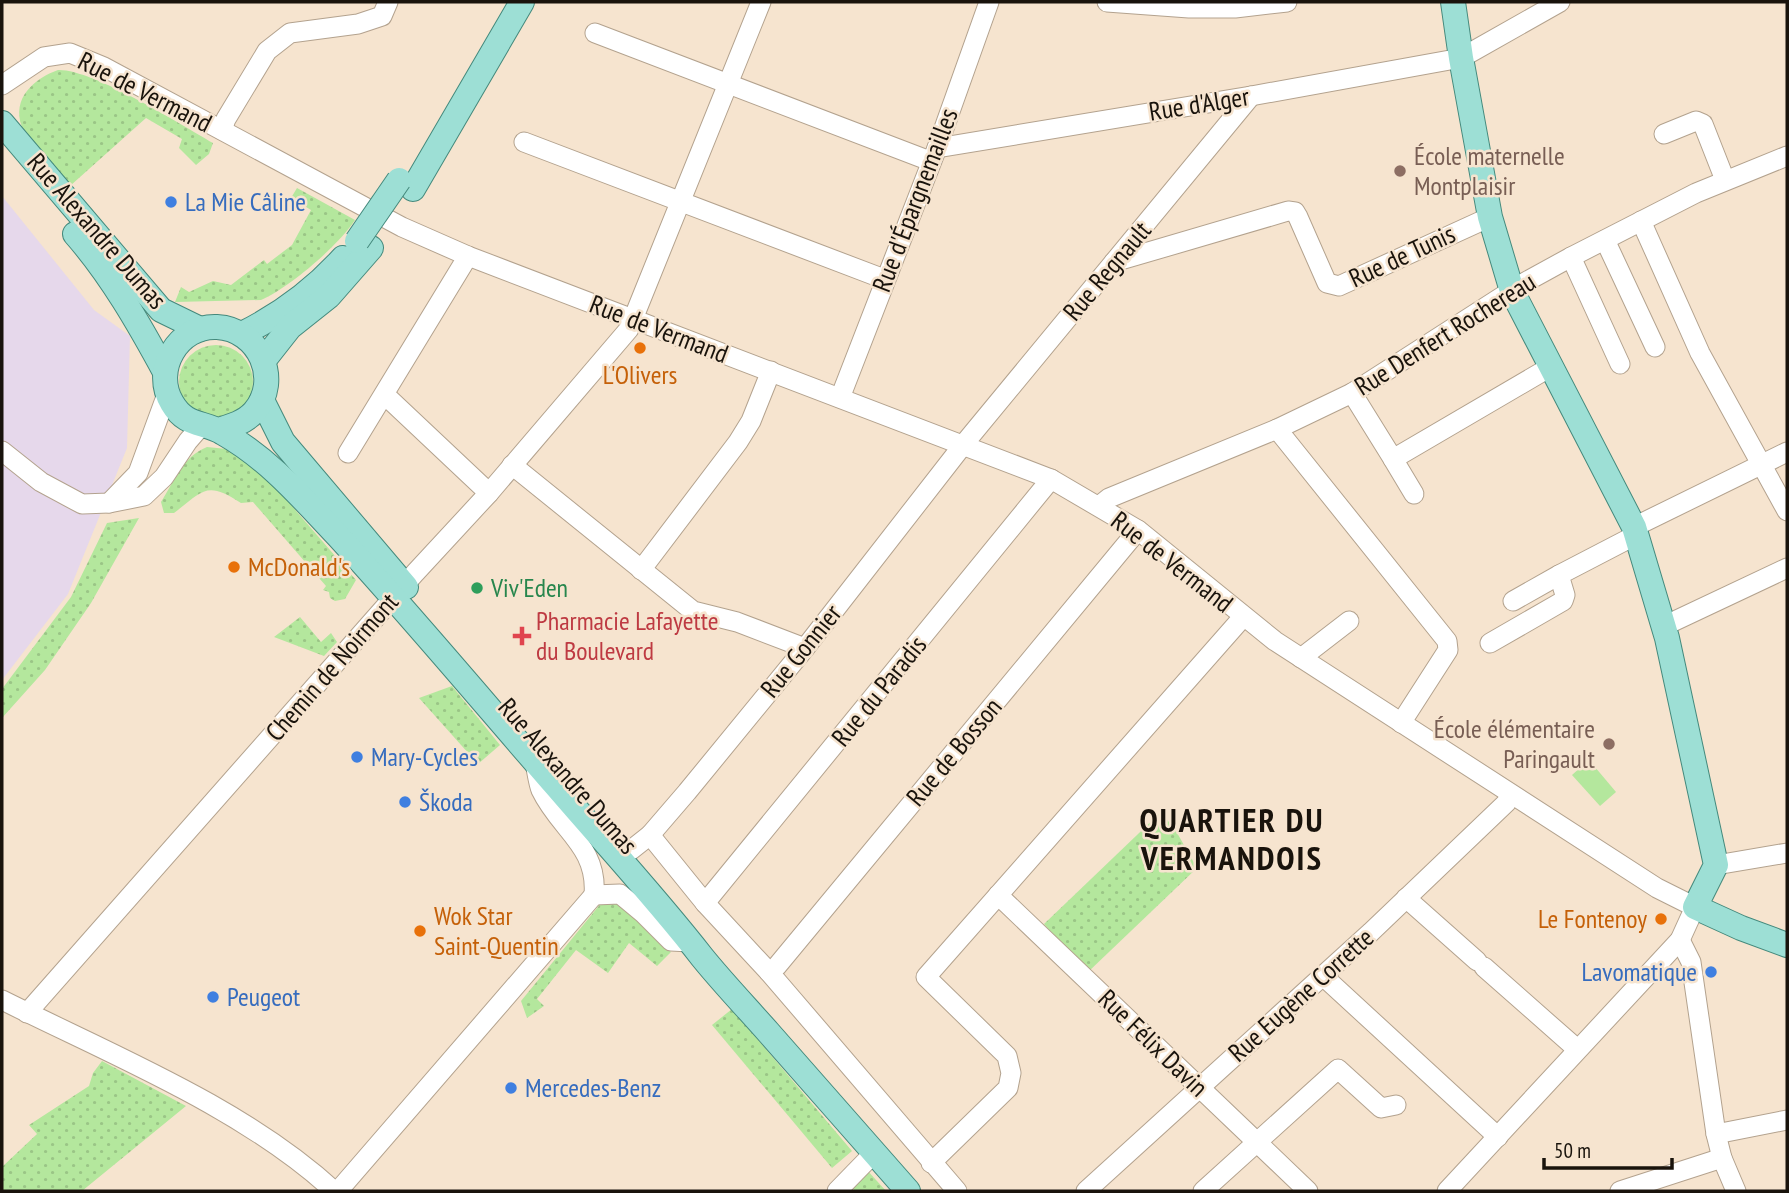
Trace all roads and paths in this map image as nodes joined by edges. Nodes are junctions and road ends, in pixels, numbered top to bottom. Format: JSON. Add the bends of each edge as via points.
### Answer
{"nodes":[{"id":1,"x":388,"y":2,"type":"edge"},
{"id":2,"x":507,"y":2,"type":"edge"},
{"id":3,"x":522,"y":2,"type":"edge"},
{"id":4,"x":761,"y":2,"type":"edge"},
{"id":5,"x":989,"y":2,"type":"edge"},
{"id":6,"x":1107,"y":2,"type":"edge"},
{"id":7,"x":1287,"y":2,"type":"edge"},
{"id":8,"x":1453,"y":2,"type":"edge"},
{"id":9,"x":1560,"y":2,"type":"edge"},
{"id":10,"x":595,"y":33,"type":"dead end"},
{"id":11,"x":1461,"y":58,"type":"junction"},
{"id":12,"x":728,"y":84,"type":"junction"},
{"id":13,"x":2,"y":85,"type":"edge"},
{"id":14,"x":1251,"y":96,"type":"junction"},
{"id":15,"x":2,"y":123,"type":"edge"},
{"id":16,"x":222,"y":130,"type":"junction"},
{"id":17,"x":1664,"y":134,"type":"dead end"},
{"id":18,"x":524,"y":142,"type":"dead end"},
{"id":19,"x":2,"y":148,"type":"edge"},
{"id":20,"x":933,"y":155,"type":"junction"},
{"id":21,"x":1787,"y":156,"type":"edge"},
{"id":22,"x":1725,"y":180,"type":"junction"},
{"id":23,"x":406,"y":185,"type":"junction"},
{"id":24,"x":680,"y":201,"type":"junction"},
{"id":25,"x":1490,"y":217,"type":"junction"},
{"id":26,"x":1641,"y":221,"type":"junction"},
{"id":27,"x":1605,"y":240,"type":"junction"},
{"id":28,"x":364,"y":245,"type":"junction"},
{"id":29,"x":468,"y":256,"type":"junction"},
{"id":30,"x":1571,"y":257,"type":"junction"},
{"id":31,"x":1114,"y":262,"type":"junction"},
{"id":32,"x":884,"y":279,"type":"junction"},
{"id":33,"x":1512,"y":291,"type":"junction"},
{"id":34,"x":633,"y":319,"type":"junction"},
{"id":35,"x":200,"y":329,"type":"junction"},
{"id":36,"x":242,"y":334,"type":"junction"},
{"id":37,"x":1655,"y":347,"type":"dead end"},
{"id":38,"x":264,"y":360,"type":"junction"},
{"id":39,"x":1620,"y":364,"type":"dead end"},
{"id":40,"x":1552,"y":366,"type":"junction"},
{"id":41,"x":771,"y":371,"type":"junction"},
{"id":42,"x":166,"y":383,"type":"junction"},
{"id":43,"x":1352,"y":393,"type":"junction"},
{"id":44,"x":385,"y":395,"type":"junction"},
{"id":45,"x":840,"y":398,"type":"junction"},
{"id":46,"x":262,"y":400,"type":"junction"},
{"id":47,"x":210,"y":428,"type":"junction"},
{"id":48,"x":1277,"y":429,"type":"junction"},
{"id":49,"x":963,"y":445,"type":"junction"},
{"id":50,"x":2,"y":451,"type":"edge"},
{"id":51,"x":1787,"y":452,"type":"edge"},
{"id":52,"x":348,"y":453,"type":"dead end"},
{"id":53,"x":1393,"y":459,"type":"junction"},
{"id":54,"x":512,"y":465,"type":"junction"},
{"id":55,"x":1762,"y":465,"type":"junction"},
{"id":56,"x":1051,"y":479,"type":"junction"},
{"id":57,"x":489,"y":492,"type":"junction"},
{"id":58,"x":1414,"y":494,"type":"dead end"},
{"id":59,"x":110,"y":503,"type":"junction"},
{"id":60,"x":1099,"y":506,"type":"junction"},
{"id":61,"x":1787,"y":511,"type":"edge"},
{"id":62,"x":1138,"y":530,"type":"junction"},
{"id":63,"x":1635,"y":531,"type":"junction"},
{"id":64,"x":1787,"y":568,"type":"edge"},
{"id":65,"x":641,"y":570,"type":"junction"},
{"id":66,"x":1559,"y":576,"type":"junction"},
{"id":67,"x":399,"y":591,"type":"junction"},
{"id":68,"x":1513,"y":601,"type":"dead end"},
{"id":69,"x":1243,"y":617,"type":"junction"},
{"id":70,"x":1349,"y":621,"type":"dead end"},
{"id":71,"x":1664,"y":626,"type":"junction"},
{"id":72,"x":1490,"y":643,"type":"dead end"},
{"id":73,"x":805,"y":648,"type":"junction"},
{"id":74,"x":1301,"y":658,"type":"junction"},
{"id":75,"x":1401,"y":723,"type":"junction"},
{"id":76,"x":535,"y":762,"type":"junction"},
{"id":77,"x":1510,"y":795,"type":"junction"},
{"id":78,"x":641,"y":842,"type":"junction"},
{"id":79,"x":1787,"y":853,"type":"edge"},
{"id":80,"x":1716,"y":865,"type":"junction"},
{"id":81,"x":594,"y":895,"type":"junction"},
{"id":82,"x":998,"y":895,"type":"junction"},
{"id":83,"x":1406,"y":898,"type":"junction"},
{"id":84,"x":705,"y":903,"type":"junction"},
{"id":85,"x":1695,"y":907,"type":"junction"},
{"id":86,"x":1680,"y":940,"type":"junction"},
{"id":87,"x":690,"y":942,"type":"junction"},
{"id":88,"x":1787,"y":945,"type":"edge"},
{"id":89,"x":769,"y":972,"type":"junction"},
{"id":90,"x":1323,"y":975,"type":"junction"},
{"id":91,"x":2,"y":1000,"type":"edge"},
{"id":92,"x":27,"y":1013,"type":"junction"},
{"id":93,"x":1577,"y":1049,"type":"junction"},
{"id":94,"x":1199,"y":1088,"type":"junction"},
{"id":95,"x":1396,"y":1105,"type":"dead end"},
{"id":96,"x":1787,"y":1119,"type":"edge"},
{"id":97,"x":1716,"y":1133,"type":"junction"},
{"id":98,"x":1498,"y":1137,"type":"junction"},
{"id":99,"x":1256,"y":1142,"type":"junction"},
{"id":100,"x":879,"y":1148,"type":"junction"},
{"id":101,"x":1722,"y":1158,"type":"junction"},
{"id":102,"x":931,"y":1163,"type":"junction"},
{"id":103,"x":1457,"y":1188,"type":"edge"},
{"id":104,"x":336,"y":1191,"type":"edge"},
{"id":105,"x":837,"y":1191,"type":"edge"},
{"id":106,"x":908,"y":1191,"type":"edge"},
{"id":107,"x":924,"y":1191,"type":"edge"},
{"id":108,"x":957,"y":1191,"type":"edge"},
{"id":109,"x":1086,"y":1191,"type":"edge"},
{"id":110,"x":1203,"y":1191,"type":"edge"},
{"id":111,"x":1308,"y":1191,"type":"edge"},
{"id":112,"x":1620,"y":1191,"type":"edge"},
{"id":113,"x":1736,"y":1191,"type":"edge"}],
"edges":[{"from":1,"to":16,"type":"street","via":[[382,16],[358,24],[290,33],[267,51]]},
{"from":2,"to":23,"type":"main road"},
{"from":3,"to":23,"type":"main road"},
{"from":4,"to":12,"type":"street","name":"Chemin de Noirmont"},
{"from":5,"to":20,"type":"street","name":"Rue d'Épargnemailles"},
{"from":6,"to":7,"type":"street","via":[[1189,8]]},
{"from":8,"to":11,"type":"main road"},
{"from":9,"to":11,"type":"street","name":"Rue d'Alger"},
{"from":10,"to":12,"type":"street"},
{"from":11,"to":14,"type":"street","name":"Rue d'Alger"},
{"from":11,"to":25,"type":"main road"},
{"from":12,"to":20,"type":"street"},
{"from":12,"to":24,"type":"street","name":"Chemin de Noirmont"},
{"from":13,"to":16,"type":"street","name":"Rue de Vermand","via":[[44,57],[70,53]]},
{"from":14,"to":20,"type":"street","name":"Rue d'Alger"},
{"from":14,"to":31,"type":"street","name":"Rue Regnault"},
{"from":15,"to":35,"type":"main road","name":"Rue Alexandre Dumas","via":[[161,310]]},
{"from":16,"to":29,"type":"street","name":"Rue de Vermand","via":[[402,227]]},
{"from":17,"to":22,"type":"street","via":[[1696,121],[1703,124]]},
{"from":18,"to":24,"type":"street"},
{"from":19,"to":42,"type":"main road","name":"Rue Alexandre Dumas","via":[[92,252],[139,324]]},
{"from":20,"to":32,"type":"street","name":"Rue d'Épargnemailles"},
{"from":21,"to":22,"type":"street","name":"Rue Denfert Rochereau"},
{"from":22,"to":26,"type":"street","name":"Rue Denfert Rochereau"},
{"from":23,"to":28,"type":"main road"},
{"from":24,"to":32,"type":"street"},
{"from":24,"to":34,"type":"street","name":"Chemin de Noirmont"},
{"from":25,"to":31,"type":"street","name":"Rue de Tunis","via":[[1339,286],[1327,284],[1298,217],[1288,211]]},
{"from":25,"to":33,"type":"main road"},
{"from":26,"to":27,"type":"street","name":"Rue Denfert Rochereau"},
{"from":26,"to":55,"type":"street","via":[[1700,353]]},
{"from":27,"to":30,"type":"street","name":"Rue Denfert Rochereau"},
{"from":27,"to":37,"type":"street"},
{"from":28,"to":36,"type":"main road","via":[[273,319]]},
{"from":28,"to":38,"type":"main road","via":[[329,296],[290,327]]},
{"from":29,"to":34,"type":"street","name":"Rue de Vermand"},
{"from":29,"to":44,"type":"street"},
{"from":30,"to":33,"type":"street","name":"Rue Denfert Rochereau"},
{"from":30,"to":39,"type":"street"},
{"from":31,"to":49,"type":"street","name":"Rue Regnault"},
{"from":32,"to":45,"type":"street","name":"Rue d'Épargnemailles"},
{"from":33,"to":40,"type":"main road"},
{"from":33,"to":43,"type":"street","name":"Rue Denfert Rochereau"},
{"from":34,"to":41,"type":"street","name":"Rue de Vermand"},
{"from":34,"to":54,"type":"street","name":"Chemin de Noirmont"},
{"from":35,"to":36,"type":"main road","via":[[229,328]]},
{"from":35,"to":42,"type":"main road","via":[[176,345]]},
{"from":36,"to":38,"type":"main road"},
{"from":38,"to":46,"type":"main road"},
{"from":40,"to":53,"type":"street"},
{"from":40,"to":63,"type":"main road"},
{"from":41,"to":45,"type":"street","name":"Rue de Vermand"},
{"from":41,"to":65,"type":"street","via":[[738,442]]},
{"from":42,"to":47,"type":"main road","via":[[182,416]]},
{"from":42,"to":59,"type":"street","via":[[138,473]]},
{"from":43,"to":48,"type":"street","name":"Rue Denfert Rochereau"},
{"from":43,"to":53,"type":"street"},
{"from":44,"to":52,"type":"street"},
{"from":44,"to":57,"type":"street"},
{"from":45,"to":49,"type":"street","name":"Rue de Vermand"},
{"from":46,"to":47,"type":"main road","via":[[245,420]]},
{"from":46,"to":67,"type":"main road","name":"Rue Alexandre Dumas","via":[[283,442]]},
{"from":47,"to":59,"type":"street","via":[[188,441],[164,477],[144,496]]},
{"from":47,"to":67,"type":"main road","via":[[264,459]]},
{"from":48,"to":60,"type":"street","name":"Rue Denfert Rochereau"},
{"from":48,"to":75,"type":"street","via":[[1447,641],[1448,650]]},
{"from":49,"to":56,"type":"street","name":"Rue de Vermand"},
{"from":49,"to":73,"type":"street","name":"Rue Gonnier"},
{"from":50,"to":59,"type":"street","via":[[41,482],[82,504]]},
{"from":51,"to":55,"type":"street"},
{"from":53,"to":58,"type":"street"},
{"from":54,"to":57,"type":"street","name":"Chemin de Noirmont"},
{"from":54,"to":65,"type":"street"},
{"from":55,"to":61,"type":"street"},
{"from":55,"to":63,"type":"street"},
{"from":56,"to":60,"type":"street","name":"Rue de Vermand"},
{"from":56,"to":84,"type":"street","name":"Rue du Paradis"},
{"from":57,"to":67,"type":"street","name":"Chemin de Noirmont"},
{"from":60,"to":62,"type":"street","name":"Rue de Vermand"},
{"from":62,"to":69,"type":"street","name":"Rue de Vermand"},
{"from":62,"to":89,"type":"street","name":"Rue de Bosson"},
{"from":63,"to":66,"type":"street"},
{"from":63,"to":71,"type":"main road"},
{"from":64,"to":71,"type":"street"},
{"from":65,"to":73,"type":"street","via":[[693,611]]},
{"from":66,"to":68,"type":"street"},
{"from":66,"to":72,"type":"street","via":[[1563,601]]},
{"from":67,"to":76,"type":"main road"},
{"from":67,"to":78,"type":"main road","name":"Rue Alexandre Dumas"},
{"from":67,"to":92,"type":"street","name":"Chemin de Noirmont"},
{"from":69,"to":74,"type":"street","name":"Rue de Vermand"},
{"from":69,"to":82,"type":"street"},
{"from":70,"to":74,"type":"street"},
{"from":71,"to":80,"type":"main road"},
{"from":73,"to":78,"type":"street","name":"Rue Gonnier"},
{"from":74,"to":75,"type":"street","name":"Rue de Vermand"},
{"from":75,"to":77,"type":"street","name":"Rue de Vermand"},
{"from":76,"to":81,"type":"street","via":[[540,788],[586,851],[594,870]]},
{"from":76,"to":87,"type":"main road"},
{"from":77,"to":83,"type":"street","name":"Rue Eugène Corrette"},
{"from":77,"to":85,"type":"street","name":"Rue de Vermand"},
{"from":78,"to":84,"type":"street","name":"Rue Alexandre Dumas"},
{"from":78,"to":100,"type":"main road","name":"Rue Alexandre Dumas"},
{"from":79,"to":80,"type":"street"},
{"from":80,"to":85,"type":"main road"},
{"from":81,"to":87,"type":"street","via":[[620,894],[671,941]]},
{"from":81,"to":104,"type":"street"},
{"from":82,"to":94,"type":"street","name":"Rue Félix Davin"},
{"from":82,"to":102,"type":"street","via":[[926,977],[1007,1056],[1008,1087]]},
{"from":83,"to":90,"type":"street","name":"Rue Eugène Corrette"},
{"from":83,"to":93,"type":"street"},
{"from":84,"to":89,"type":"street","name":"Rue Alexandre Dumas"},
{"from":85,"to":86,"type":"street"},
{"from":85,"to":88,"type":"main road"},
{"from":86,"to":93,"type":"street"},
{"from":86,"to":97,"type":"street","via":[[1691,962]]},
{"from":87,"to":100,"type":"main road"},
{"from":89,"to":102,"type":"street","name":"Rue Alexandre Dumas"},
{"from":90,"to":94,"type":"street","name":"Rue Eugène Corrette"},
{"from":90,"to":98,"type":"street"},
{"from":91,"to":92,"type":"street"},
{"from":92,"to":104,"type":"street","via":[[245,1125]]},
{"from":93,"to":98,"type":"street"},
{"from":94,"to":99,"type":"street","name":"Rue Félix Davin"},
{"from":94,"to":109,"type":"street","name":"Rue Eugène Corrette"},
{"from":95,"to":99,"type":"street","via":[[1381,1108],[1338,1069]]},
{"from":96,"to":97,"type":"street"},
{"from":97,"to":101,"type":"street"},
{"from":98,"to":103,"type":"street"},
{"from":99,"to":110,"type":"street"},
{"from":99,"to":111,"type":"street","name":"Rue Félix Davin"},
{"from":100,"to":105,"type":"street"},
{"from":100,"to":106,"type":"main road"},
{"from":100,"to":107,"type":"main road"},
{"from":101,"to":112,"type":"street"},
{"from":101,"to":113,"type":"street"},
{"from":102,"to":108,"type":"street","name":"Rue Alexandre Dumas"}]}
